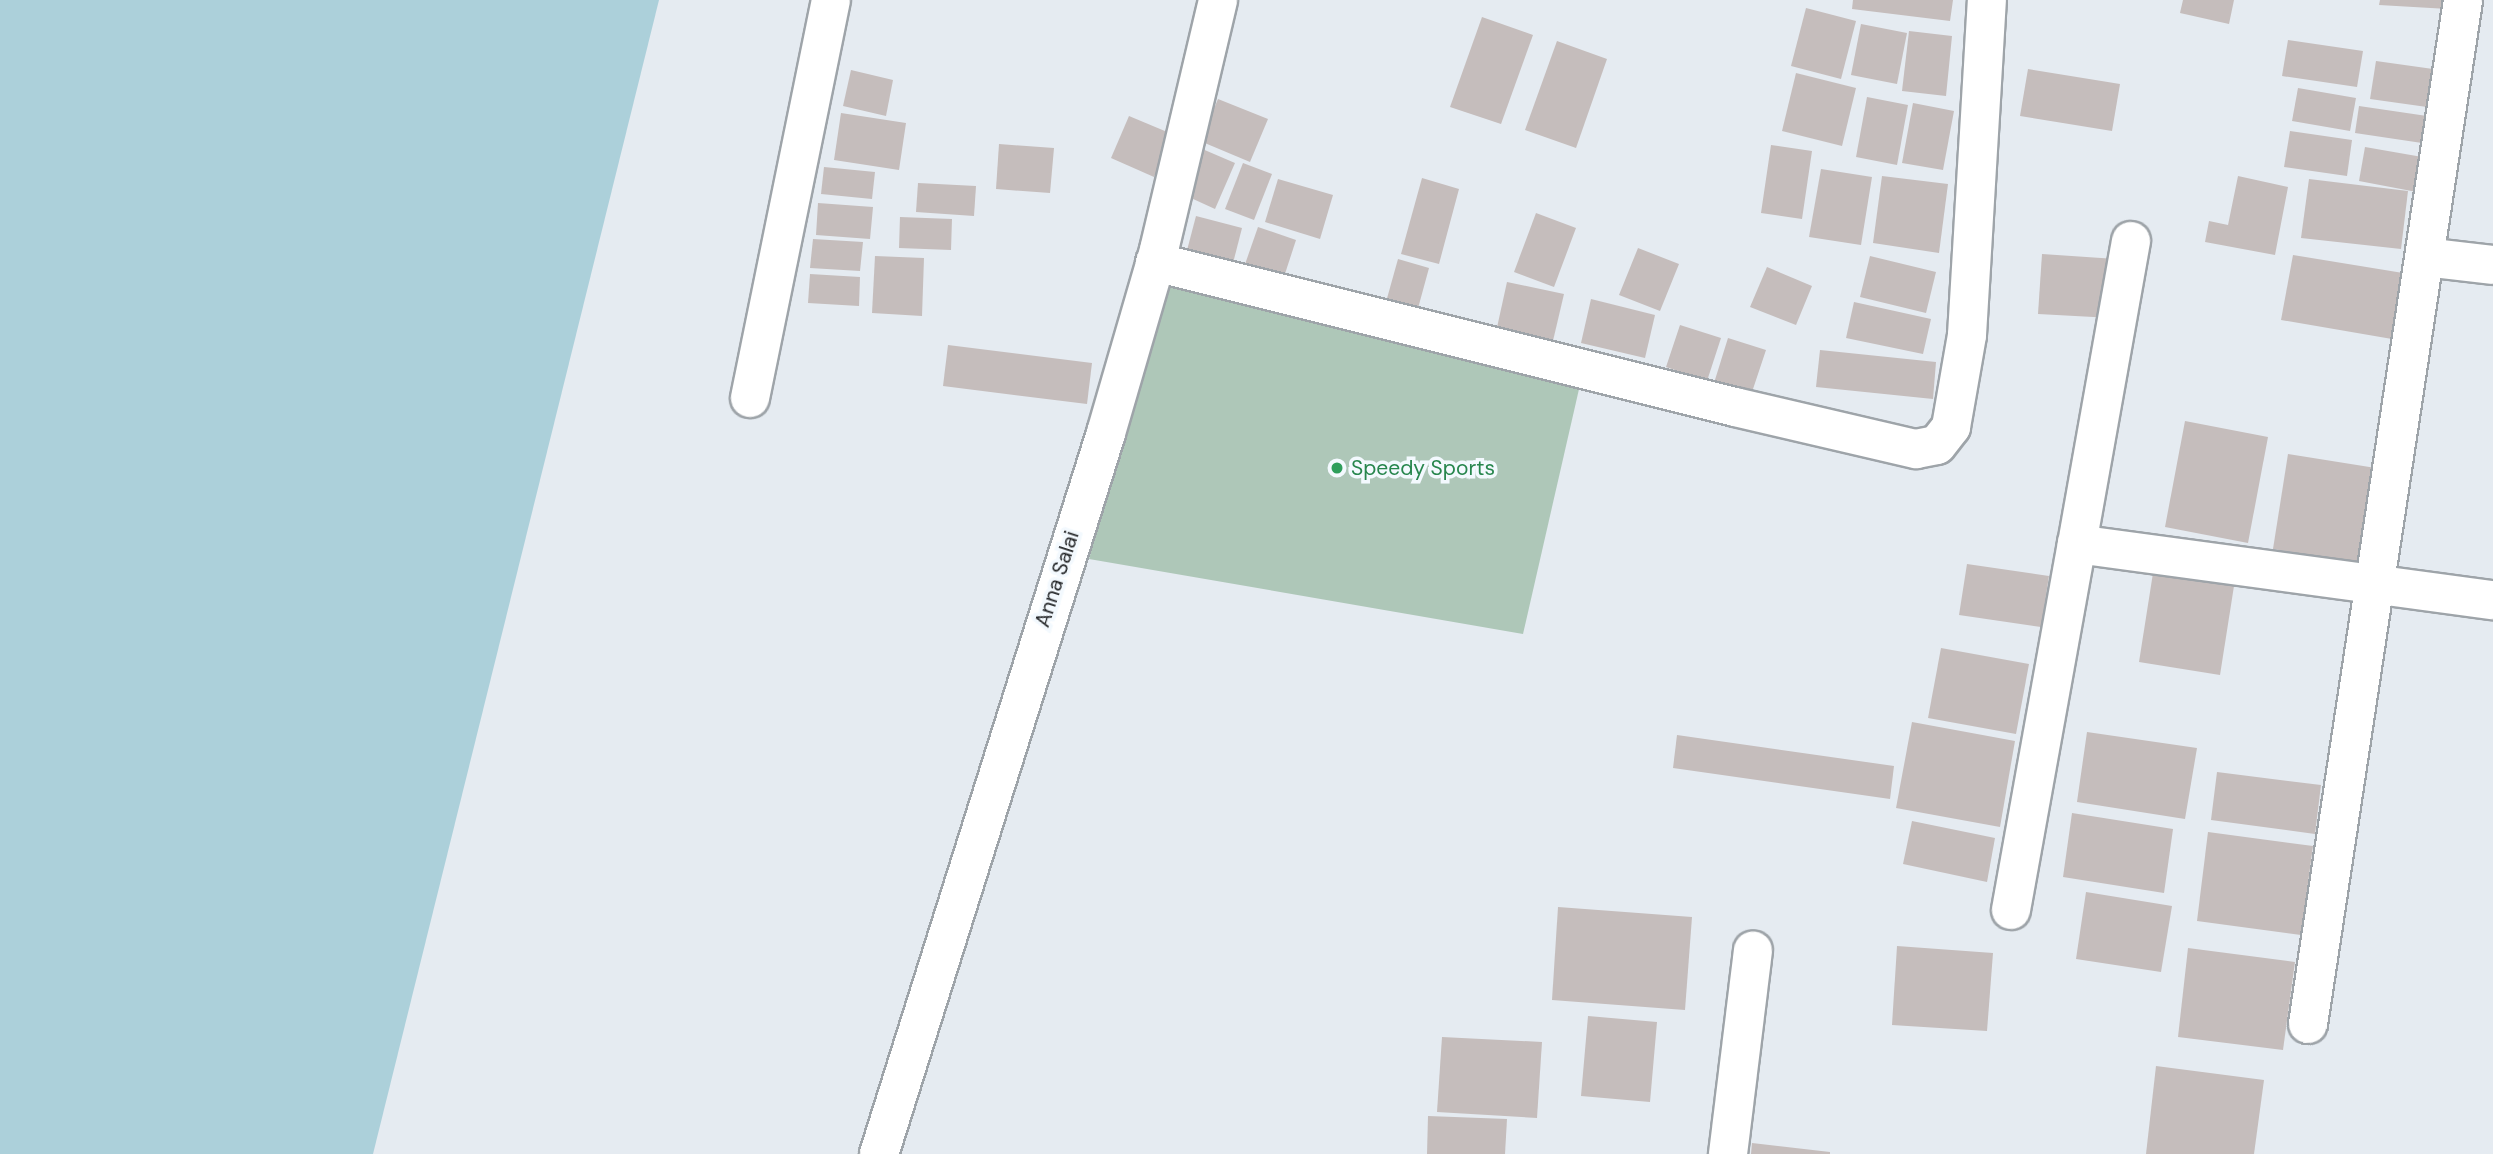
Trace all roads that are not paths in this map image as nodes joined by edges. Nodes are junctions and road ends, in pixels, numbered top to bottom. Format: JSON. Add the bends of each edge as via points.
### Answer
{"nodes":[{"id":1,"x":831,"y":0,"type":"edge"},
{"id":2,"x":1218,"y":0,"type":"edge"},
{"id":3,"x":1987,"y":0,"type":"edge"},
{"id":4,"x":2463,"y":0,"type":"edge"},
{"id":5,"x":2131,"y":241,"type":"dead end"},
{"id":6,"x":2424,"y":257,"type":"junction"},
{"id":7,"x":1155,"y":262,"type":"junction"},
{"id":8,"x":2493,"y":265,"type":"edge"},
{"id":9,"x":750,"y":398,"type":"dead end"},
{"id":10,"x":2077,"y":544,"type":"junction"},
{"id":11,"x":2373,"y":584,"type":"junction"},
{"id":12,"x":2493,"y":600,"type":"edge"},
{"id":13,"x":2011,"y":910,"type":"dead end"},
{"id":14,"x":1753,"y":951,"type":"dead end"},
{"id":15,"x":2308,"y":1024,"type":"dead end"},
{"id":16,"x":879,"y":1154,"type":"edge"},
{"id":17,"x":1728,"y":1154,"type":"edge"}],
"edges":[{"from":1,"to":9,"type":"street"},
{"from":2,"to":7,"type":"street","name":"Anna Salai"},
{"from":3,"to":7,"type":"street","via":[[1967,335],[1951,427],[1937,445],[1916,449],[1787,419]]},
{"from":4,"to":6,"type":"street"},
{"from":5,"to":10,"type":"street"},
{"from":6,"to":8,"type":"street"},
{"from":6,"to":11,"type":"street"},
{"from":7,"to":16,"type":"street","name":"Anna Salai"},
{"from":10,"to":11,"type":"street"},
{"from":10,"to":13,"type":"street"},
{"from":11,"to":12,"type":"street"},
{"from":11,"to":15,"type":"street"},
{"from":14,"to":17,"type":"street"}]}
